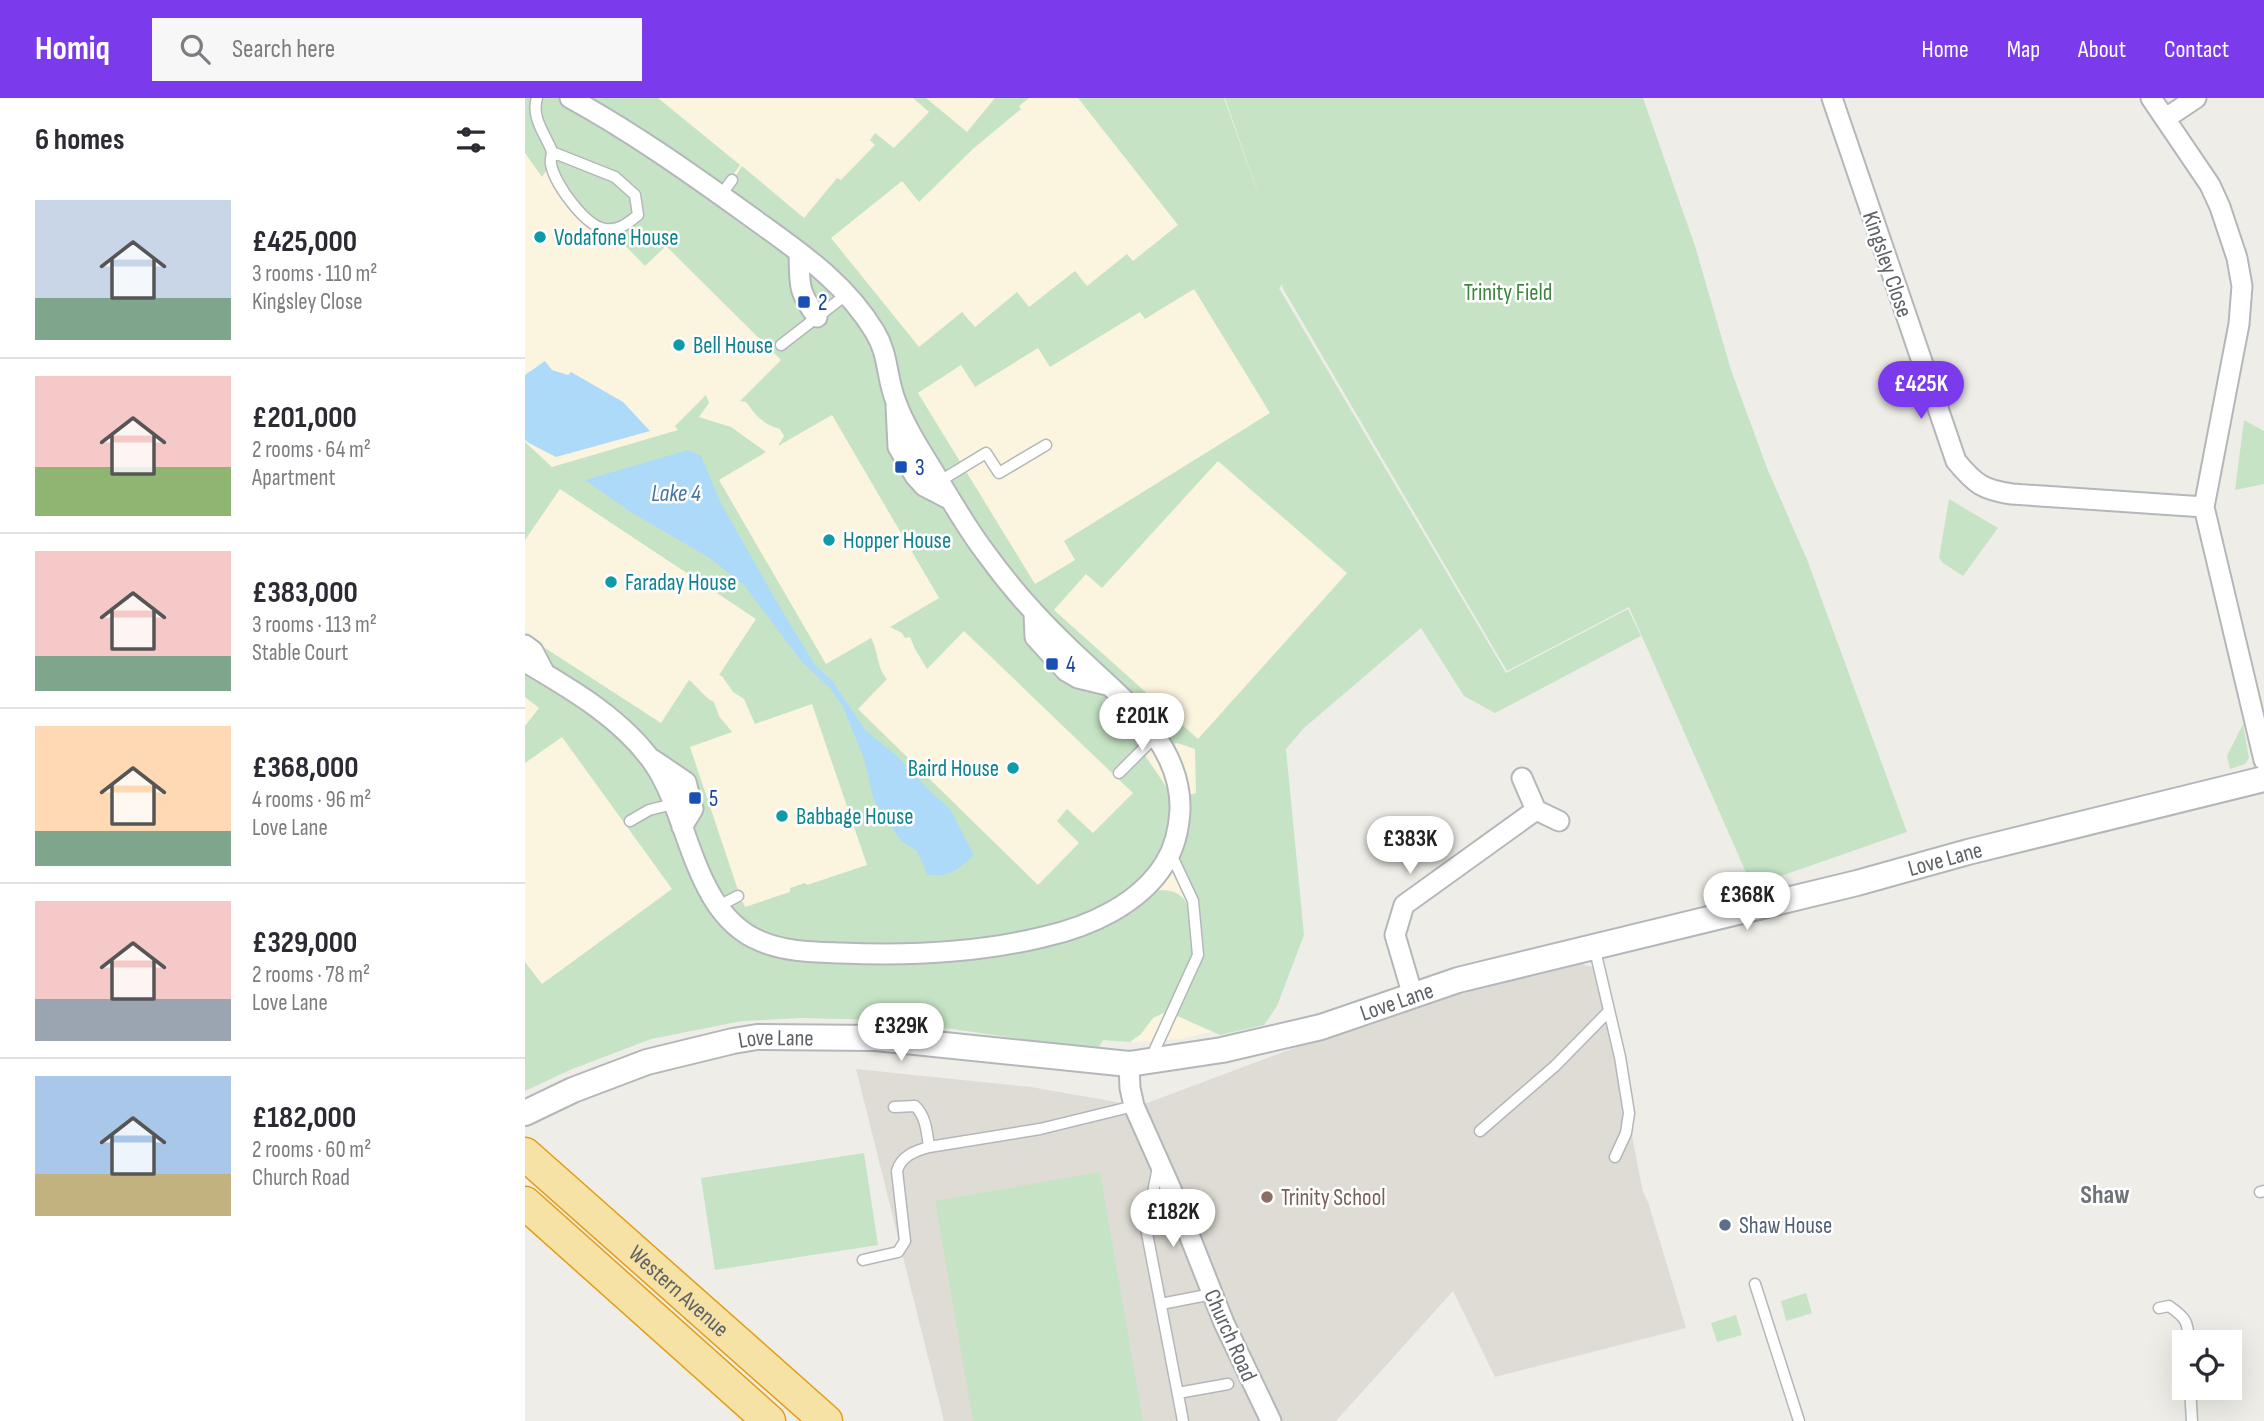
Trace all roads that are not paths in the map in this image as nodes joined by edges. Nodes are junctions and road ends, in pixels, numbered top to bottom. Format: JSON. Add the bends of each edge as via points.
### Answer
{"nodes":[{"id":1,"x":537,"y":98,"type":"edge"},
{"id":2,"x":571,"y":98,"type":"edge"},
{"id":3,"x":1832,"y":98,"type":"edge"},
{"id":4,"x":2151,"y":98,"type":"edge"},
{"id":5,"x":2196,"y":98,"type":"edge"},
{"id":6,"x":2167,"y":118,"type":"junction"},
{"id":7,"x":552,"y":152,"type":"junction"},
{"id":8,"x":799,"y":252,"type":"junction"},
{"id":9,"x":855,"y":296,"type":"junction"},
{"id":10,"x":817,"y":317,"type":"junction"},
{"id":11,"x":781,"y":345,"type":"dead end"},
{"id":12,"x":896,"y":404,"type":"junction"},
{"id":13,"x":1046,"y":446,"type":"dead end"},
{"id":14,"x":940,"y":481,"type":"junction"},
{"id":15,"x":950,"y":500,"type":"junction"},
{"id":16,"x":2204,"y":507,"type":"junction"},
{"id":17,"x":525,"y":645,"type":"edge"},
{"id":18,"x":525,"y":662,"type":"edge"},
{"id":19,"x":545,"y":674,"type":"junction"},
{"id":20,"x":1156,"y":736,"type":"junction"},
{"id":21,"x":648,"y":756,"type":"junction"},
{"id":22,"x":2264,"y":760,"type":"edge"},
{"id":23,"x":1119,"y":773,"type":"dead end"},
{"id":24,"x":1522,"y":778,"type":"dead end"},
{"id":25,"x":2264,"y":779,"type":"edge"},
{"id":26,"x":673,"y":804,"type":"junction"},
{"id":27,"x":1536,"y":810,"type":"junction"},
{"id":28,"x":631,"y":821,"type":"dead end"},
{"id":29,"x":1559,"y":821,"type":"dead end"},
{"id":30,"x":682,"y":827,"type":"junction"},
{"id":31,"x":1171,"y":853,"type":"junction"},
{"id":32,"x":738,"y":896,"type":"dead end"},
{"id":33,"x":719,"y":906,"type":"junction"},
{"id":34,"x":1594,"y":946,"type":"junction"},
{"id":35,"x":1413,"y":996,"type":"junction"},
{"id":36,"x":1609,"y":1011,"type":"junction"},
{"id":37,"x":1140,"y":1063,"type":"junction"},
{"id":38,"x":1134,"y":1106,"type":"junction"},
{"id":39,"x":894,"y":1107,"type":"dead end"},
{"id":40,"x":525,"y":1114,"type":"edge"},
{"id":41,"x":1479,"y":1131,"type":"dead end"},
{"id":42,"x":929,"y":1147,"type":"junction"},
{"id":43,"x":529,"y":1157,"type":"edge"},
{"id":44,"x":1615,"y":1157,"type":"dead end"},
{"id":45,"x":1159,"y":1163,"type":"junction"},
{"id":46,"x":525,"y":1203,"type":"edge"},
{"id":47,"x":863,"y":1261,"type":"dead end"},
{"id":48,"x":1755,"y":1284,"type":"dead end"},
{"id":49,"x":1212,"y":1294,"type":"junction"},
{"id":50,"x":1161,"y":1304,"type":"junction"},
{"id":51,"x":2159,"y":1308,"type":"dead end"},
{"id":52,"x":2188,"y":1330,"type":"edge"},
{"id":53,"x":1228,"y":1384,"type":"dead end"},
{"id":54,"x":1178,"y":1393,"type":"junction"},
{"id":55,"x":2191,"y":1400,"type":"edge"},
{"id":56,"x":1263,"y":1417,"type":"edge"},
{"id":57,"x":769,"y":1421,"type":"edge"},
{"id":58,"x":826,"y":1421,"type":"edge"},
{"id":59,"x":1183,"y":1421,"type":"edge"},
{"id":60,"x":1799,"y":1421,"type":"edge"},
{"id":61,"x":2192,"y":1421,"type":"edge"}],
"edges":[{"from":1,"to":7,"type":"lane","via":[[538,123]]},
{"from":2,"to":8,"type":"street","via":[[727,188]]},
{"from":3,"to":16,"type":"street","name":"Kingsley Close","via":[[1956,461],[1969,477],[1991,491],[2012,494]]},
{"from":4,"to":6,"type":"street"},
{"from":5,"to":6,"type":"street"},
{"from":6,"to":16,"type":"street","via":[[2220,207],[2242,285],[2239,324]]},
{"from":7,"to":7,"type":"lane","via":[[615,177],[635,195],[638,215],[621,228],[603,229],[584,217],[565,195],[551,165]]},
{"from":8,"to":9,"type":"street"},
{"from":8,"to":10,"type":"street","via":[[800,287]]},
{"from":9,"to":10,"type":"lane"},
{"from":9,"to":12,"type":"street","via":[[884,347]]},
{"from":10,"to":11,"type":"lane"},
{"from":12,"to":14,"type":"street"},
{"from":12,"to":15,"type":"street","via":[[898,447],[924,486]]},
{"from":13,"to":14,"type":"lane","via":[[999,474],[986,453]]},
{"from":14,"to":15,"type":"street"},
{"from":15,"to":20,"type":"street","via":[[1034,613],[1108,686],[1136,707]]},
{"from":16,"to":22,"type":"street"},
{"from":17,"to":19,"type":"street"},
{"from":18,"to":19,"type":"street"},
{"from":19,"to":21,"type":"street","via":[[610,719]]},
{"from":20,"to":23,"type":"lane"},
{"from":20,"to":31,"type":"street","via":[[1180,796]]},
{"from":21,"to":26,"type":"street"},
{"from":21,"to":30,"type":"street","via":[[687,782],[693,809]]},
{"from":24,"to":27,"type":"street"},
{"from":25,"to":34,"type":"street","name":"Love Lane"},
{"from":26,"to":28,"type":"lane"},
{"from":26,"to":30,"type":"street"},
{"from":27,"to":29,"type":"street"},
{"from":27,"to":35,"type":"street","via":[[1404,905],[1395,935]]},
{"from":30,"to":33,"type":"street","via":[[698,871]]},
{"from":31,"to":33,"type":"street","via":[[1140,893],[1108,913],[1056,934],[987,948],[858,954],[796,950],[748,935]]},
{"from":31,"to":37,"type":"lane","via":[[1193,901],[1198,955]]},
{"from":32,"to":33,"type":"lane"},
{"from":34,"to":35,"type":"street","name":"Love Lane"},
{"from":34,"to":36,"type":"lane"},
{"from":35,"to":37,"type":"street","name":"Love Lane","via":[[1321,1027]]},
{"from":36,"to":41,"type":"lane","via":[[1555,1066]]},
{"from":36,"to":44,"type":"lane","via":[[1629,1112]]},
{"from":37,"to":38,"type":"street","name":"Church Road","via":[[1130,1088]]},
{"from":37,"to":40,"type":"street","name":"Love Lane","via":[[876,1038],[757,1037],[647,1062]]},
{"from":38,"to":42,"type":"lane","via":[[1040,1129]]},
{"from":38,"to":45,"type":"street","name":"Church Road"},
{"from":39,"to":42,"type":"lane","via":[[919,1110]]},
{"from":42,"to":47,"type":"lane","via":[[899,1164],[905,1232],[902,1248]]},
{"from":43,"to":58,"type":"highway","name":"Western Avenue"},
{"from":45,"to":49,"type":"street","name":"Church Road"},
{"from":45,"to":50,"type":"lane","via":[[1146,1227]]},
{"from":46,"to":57,"type":"highway","name":"Western Avenue"},
{"from":48,"to":60,"type":"lane"},
{"from":49,"to":50,"type":"lane"},
{"from":49,"to":56,"type":"street","name":"Church Road"},
{"from":50,"to":54,"type":"lane"},
{"from":51,"to":52,"type":"lane","via":[[2169,1306],[2185,1317]]},
{"from":53,"to":54,"type":"lane"},
{"from":54,"to":59,"type":"lane"},
{"from":55,"to":61,"type":"lane"}]}
